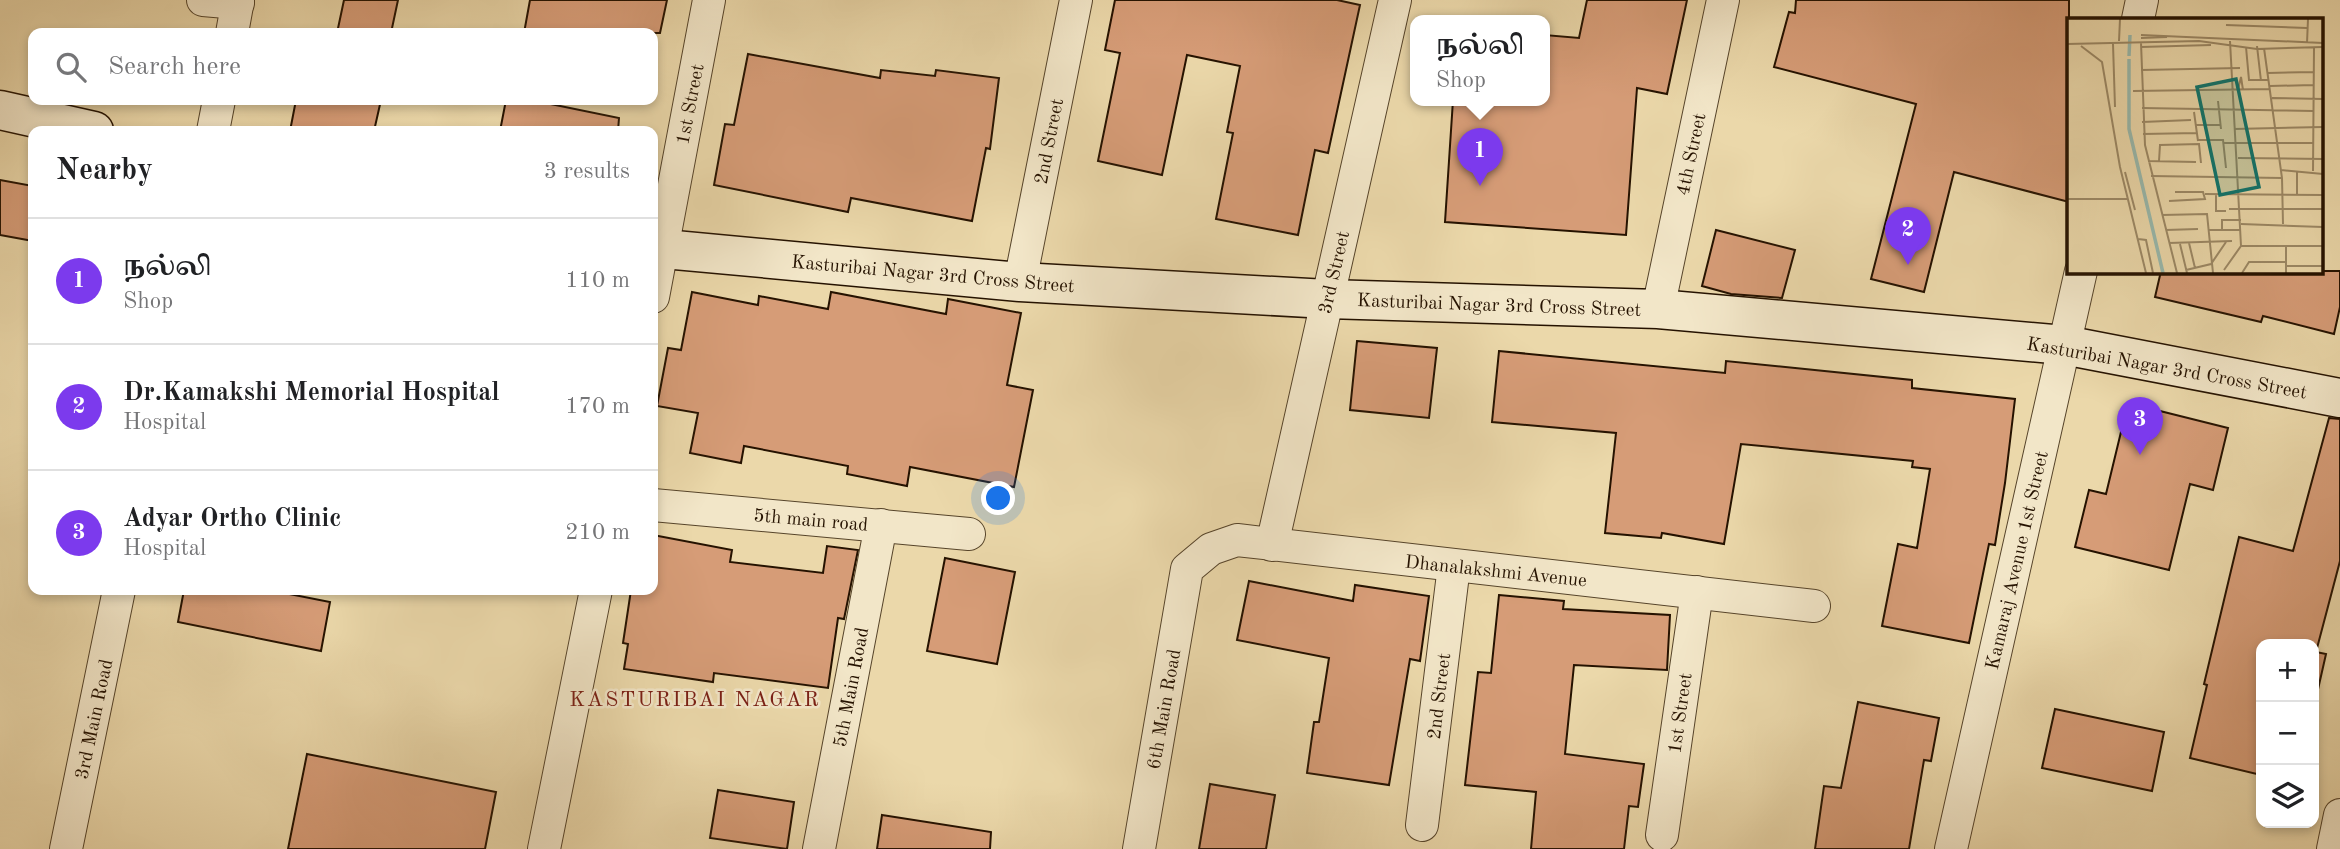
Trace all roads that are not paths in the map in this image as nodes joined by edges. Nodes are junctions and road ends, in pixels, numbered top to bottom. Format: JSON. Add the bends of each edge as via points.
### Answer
{"nodes":[{"id":1,"x":203,"y":0,"type":"edge"},
{"id":2,"x":709,"y":0,"type":"edge"},
{"id":3,"x":1076,"y":0,"type":"edge"},
{"id":4,"x":1395,"y":0,"type":"edge"},
{"id":5,"x":1723,"y":0,"type":"edge"},
{"id":6,"x":2142,"y":0,"type":"edge"},
{"id":7,"x":238,"y":1,"type":"edge"},
{"id":8,"x":2138,"y":18,"type":"edge"},
{"id":9,"x":233,"y":28,"type":"edge"},
{"id":10,"x":218,"y":105,"type":"edge"},
{"id":11,"x":0,"y":110,"type":"edge"},
{"id":12,"x":72,"y":126,"type":"edge"},
{"id":13,"x":214,"y":126,"type":"edge"},
{"id":14,"x":658,"y":244,"type":"edge"},
{"id":15,"x":658,"y":249,"type":"edge"},
{"id":16,"x":2081,"y":273,"type":"edge"},
{"id":17,"x":1020,"y":282,"type":"junction"},
{"id":18,"x":1327,"y":299,"type":"junction"},
{"id":19,"x":1658,"y":309,"type":"junction"},
{"id":20,"x":2064,"y":345,"type":"junction"},
{"id":21,"x":2340,"y":398,"type":"edge"},
{"id":22,"x":658,"y":505,"type":"edge"},
{"id":23,"x":881,"y":526,"type":"junction"},
{"id":24,"x":969,"y":534,"type":"dead end"},
{"id":25,"x":1272,"y":545,"type":"junction"},
{"id":26,"x":1454,"y":566,"type":"junction"},
{"id":27,"x":1187,"y":569,"type":"joint"},
{"id":28,"x":1697,"y":592,"type":"junction"},
{"id":29,"x":118,"y":595,"type":"edge"},
{"id":30,"x":595,"y":595,"type":"edge"},
{"id":31,"x":1814,"y":606,"type":"dead end"},
{"id":32,"x":2340,"y":814,"type":"edge"},
{"id":33,"x":1422,"y":825,"type":"dead end"},
{"id":34,"x":1662,"y":835,"type":"dead end"},
{"id":35,"x":66,"y":849,"type":"edge"},
{"id":36,"x":544,"y":849,"type":"edge"},
{"id":37,"x":819,"y":849,"type":"edge"},
{"id":38,"x":1139,"y":849,"type":"edge"},
{"id":39,"x":1951,"y":849,"type":"edge"},
{"id":40,"x":2333,"y":849,"type":"edge"}],
"edges":[{"from":1,"to":7,"type":"street"},
{"from":2,"to":14,"type":"street","name":"1st Street"},
{"from":3,"to":17,"type":"street","name":"2nd Street"},
{"from":4,"to":18,"type":"street","name":"3rd Street"},
{"from":5,"to":19,"type":"street","name":"4th Street"},
{"from":6,"to":8,"type":"street"},
{"from":7,"to":9,"type":"street"},
{"from":10,"to":13,"type":"street"},
{"from":11,"to":12,"type":"street"},
{"from":15,"to":17,"type":"street","name":"Kasturibai Nagar 3rd Cross Street"},
{"from":16,"to":20,"type":"street","name":"Kamaraj Avenue 1st Street"},
{"from":17,"to":18,"type":"street","name":"Kasturibai Nagar 3rd Cross Street"},
{"from":18,"to":19,"type":"street","name":"Kasturibai Nagar 3rd Cross Street"},
{"from":18,"to":25,"type":"street","name":"3rd Street"},
{"from":19,"to":20,"type":"street","name":"Kasturibai Nagar 3rd Cross Street"},
{"from":20,"to":21,"type":"street","name":"Kasturibai Nagar 3rd Cross Street"},
{"from":20,"to":39,"type":"street","name":"Kamaraj Avenue 1st Street"},
{"from":22,"to":23,"type":"street","name":"5th main road"},
{"from":23,"to":24,"type":"street","name":"5th main road"},
{"from":23,"to":37,"type":"street","name":"5th Main Road"},
{"from":25,"to":26,"type":"street","name":"Dhanalakshmi Avenue"},
{"from":25,"to":27,"type":"street","name":"Dhanalakshmi Avenue","via":[[1237,540],[1211,549]]},
{"from":26,"to":28,"type":"street","name":"Dhanalakshmi Avenue"},
{"from":26,"to":33,"type":"street","name":"2nd Street"},
{"from":27,"to":38,"type":"street","name":"6th Main Road"},
{"from":28,"to":31,"type":"street","name":"Dhanalakshmi Avenue"},
{"from":28,"to":34,"type":"street","name":"1st Street"},
{"from":29,"to":35,"type":"street","name":"3rd Main Road"},
{"from":30,"to":36,"type":"street"},
{"from":32,"to":40,"type":"street"}]}
